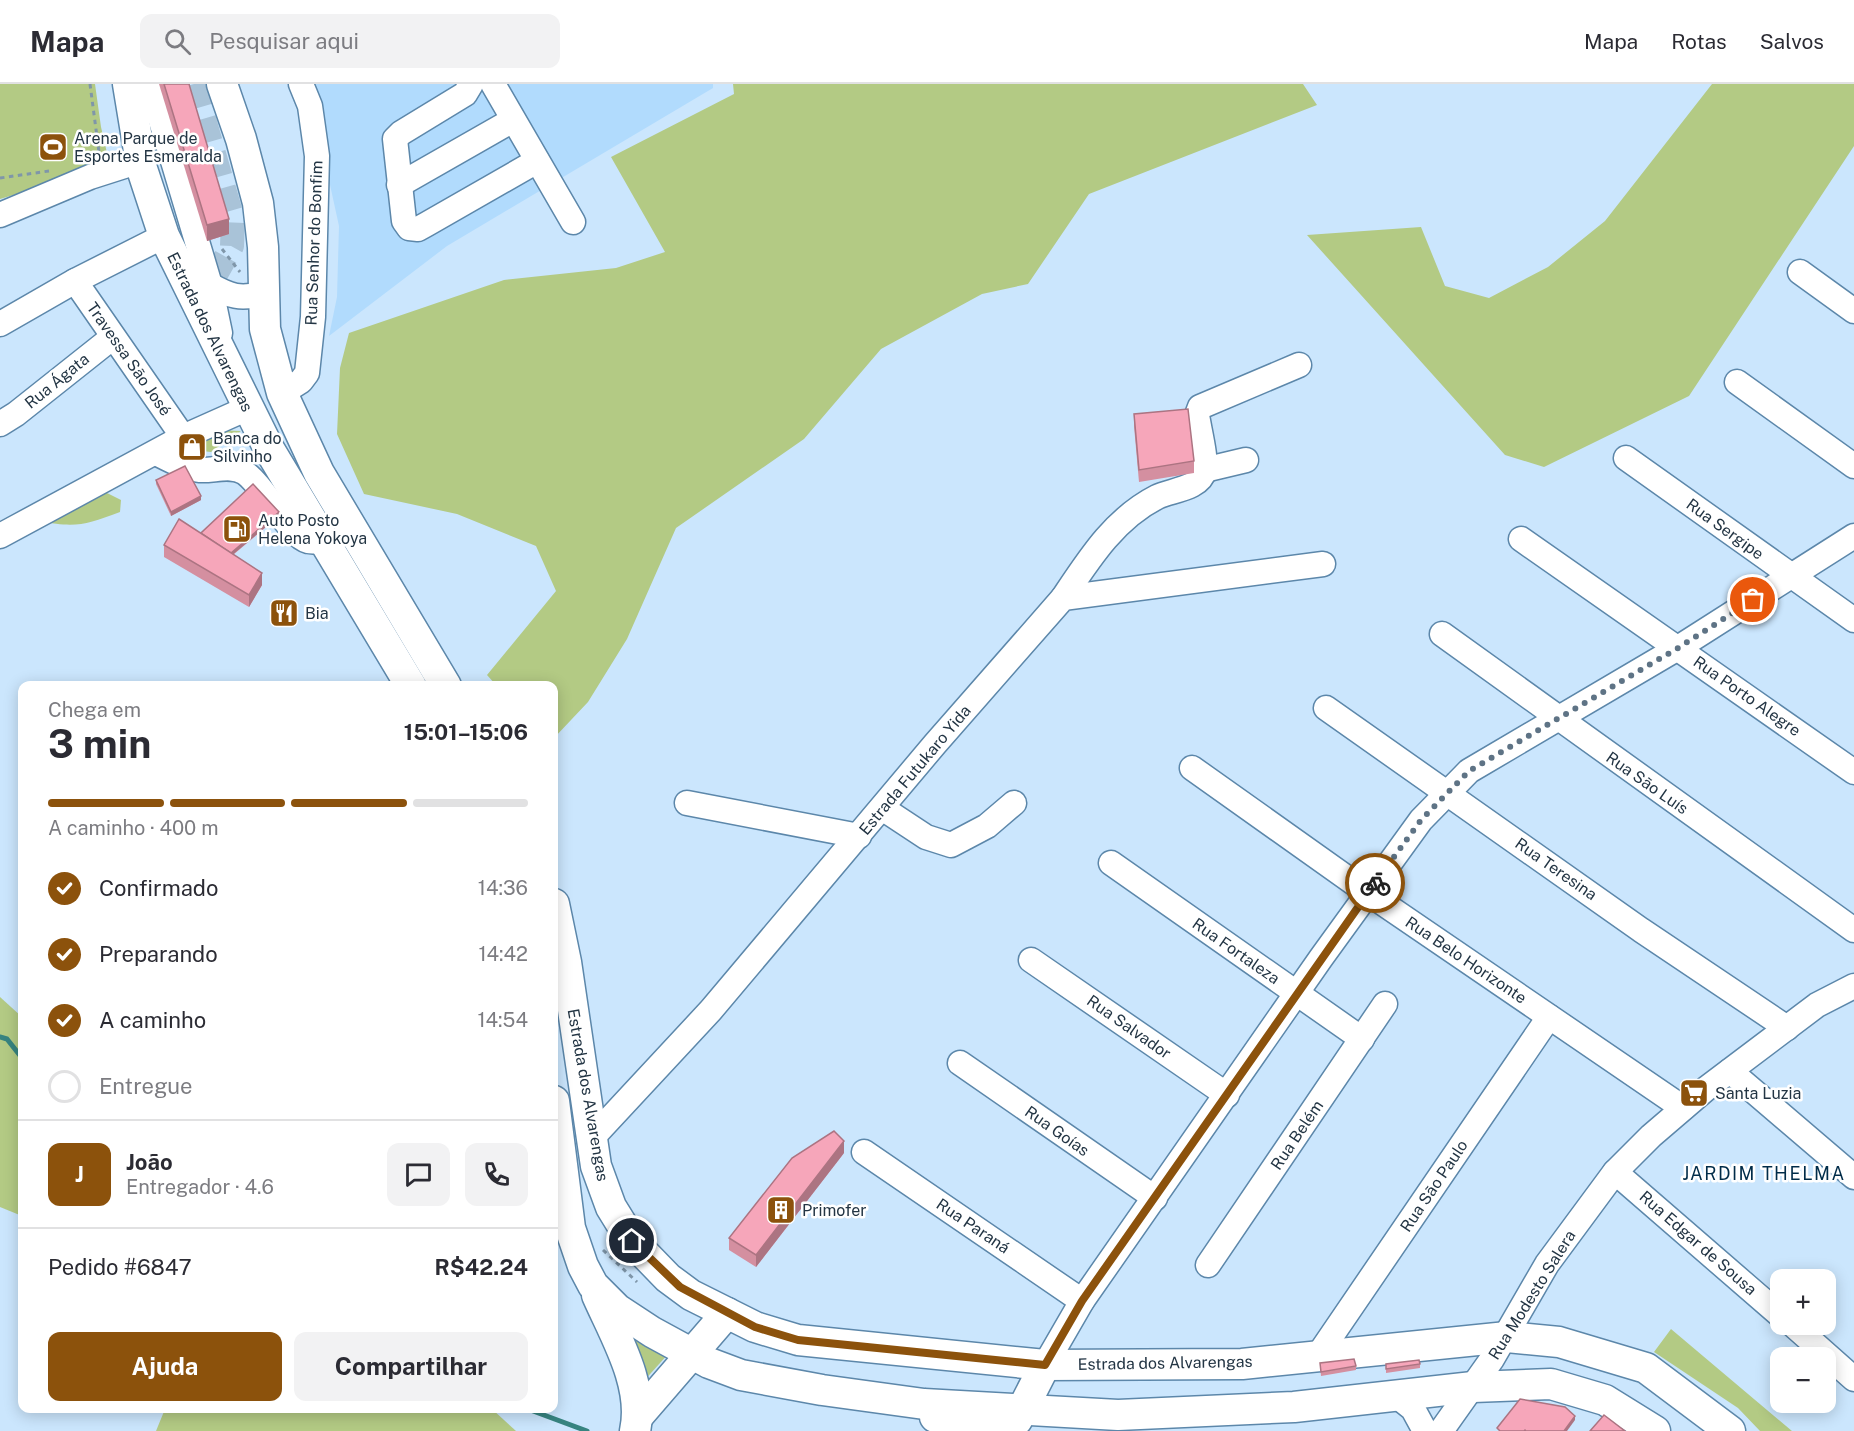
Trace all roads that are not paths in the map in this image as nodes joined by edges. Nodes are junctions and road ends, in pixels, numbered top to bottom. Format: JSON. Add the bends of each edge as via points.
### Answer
{"nodes":[{"id":1,"x":128,"y":84,"type":"edge"},
{"id":2,"x":150,"y":84,"type":"edge"},
{"id":3,"x":222,"y":84,"type":"edge"},
{"id":4,"x":471,"y":84,"type":"edge"},
{"id":5,"x":493,"y":84,"type":"edge"},
{"id":6,"x":309,"y":87,"type":"edge"},
{"id":7,"x":513,"y":120,"type":"junction"},
{"id":8,"x":140,"y":161,"type":"junction"},
{"id":9,"x":537,"y":161,"type":"junction"},
{"id":10,"x":399,"y":185,"type":"junction"},
{"id":11,"x":0,"y":215,"type":"edge"},
{"id":12,"x":573,"y":222,"type":"dead end"},
{"id":13,"x":164,"y":236,"type":"junction"},
{"id":14,"x":1800,"y":272,"type":"dead end"},
{"id":15,"x":75,"y":281,"type":"junction"},
{"id":16,"x":210,"y":285,"type":"junction"},
{"id":17,"x":263,"y":293,"type":"junction"},
{"id":18,"x":1854,"y":311,"type":"edge"},
{"id":19,"x":0,"y":324,"type":"edge"},
{"id":20,"x":112,"y":337,"type":"junction"},
{"id":21,"x":225,"y":358,"type":"junction"},
{"id":22,"x":1299,"y":365,"type":"dead end"},
{"id":23,"x":1737,"y":382,"type":"dead end"},
{"id":24,"x":282,"y":393,"type":"junction"},
{"id":25,"x":248,"y":408,"type":"junction"},
{"id":26,"x":0,"y":424,"type":"edge"},
{"id":27,"x":183,"y":438,"type":"junction"},
{"id":28,"x":269,"y":449,"type":"junction"},
{"id":29,"x":156,"y":453,"type":"junction"},
{"id":30,"x":1626,"y":458,"type":"dead end"},
{"id":31,"x":1246,"y":460,"type":"dead end"},
{"id":32,"x":1854,"y":466,"type":"edge"},
{"id":33,"x":1204,"y":470,"type":"junction"},
{"id":34,"x":246,"y":473,"type":"junction"},
{"id":35,"x":0,"y":536,"type":"edge"},
{"id":36,"x":1854,"y":536,"type":"edge"},
{"id":37,"x":1521,"y":539,"type":"dead end"},
{"id":38,"x":322,"y":541,"type":"junction"},
{"id":39,"x":1323,"y":564,"type":"dead end"},
{"id":40,"x":1790,"y":576,"type":"junction"},
{"id":41,"x":1063,"y":598,"type":"junction"},
{"id":42,"x":1854,"y":620,"type":"edge"},
{"id":43,"x":1442,"y":634,"type":"dead end"},
{"id":44,"x":1678,"y":648,"type":"junction"},
{"id":45,"x":408,"y":681,"type":"edge"},
{"id":46,"x":443,"y":681,"type":"edge"},
{"id":47,"x":1326,"y":708,"type":"dead end"},
{"id":48,"x":1557,"y":718,"type":"junction"},
{"id":49,"x":1192,"y":768,"type":"dead end"},
{"id":50,"x":1854,"y":772,"type":"edge"},
{"id":51,"x":1446,"y":792,"type":"junction"},
{"id":52,"x":687,"y":803,"type":"dead end"},
{"id":53,"x":1014,"y":803,"type":"dead end"},
{"id":54,"x":882,"y":808,"type":"junction"},
{"id":55,"x":859,"y":836,"type":"junction"},
{"id":56,"x":1110,"y":863,"type":"dead end"},
{"id":57,"x":1368,"y":893,"type":"junction"},
{"id":58,"x":558,"y":923,"type":"edge"},
{"id":59,"x":1854,"y":930,"type":"edge"},
{"id":60,"x":1031,"y":960,"type":"dead end"},
{"id":61,"x":1854,"y":986,"type":"edge"},
{"id":62,"x":1297,"y":993,"type":"junction"},
{"id":63,"x":1385,"y":1004,"type":"dead end"},
{"id":64,"x":1549,"y":1017,"type":"junction"},
{"id":65,"x":1787,"y":1028,"type":"junction"},
{"id":66,"x":1362,"y":1039,"type":"junction"},
{"id":67,"x":960,"y":1063,"type":"dead end"},
{"id":68,"x":1730,"y":1071,"type":"junction"},
{"id":69,"x":1227,"y":1095,"type":"junction"},
{"id":70,"x":1683,"y":1108,"type":"junction"},
{"id":71,"x":558,"y":1133,"type":"edge"},
{"id":72,"x":592,"y":1138,"type":"junction"},
{"id":73,"x":864,"y":1152,"type":"dead end"},
{"id":74,"x":1615,"y":1172,"type":"junction"},
{"id":75,"x":1854,"y":1177,"type":"edge"},
{"id":76,"x":1155,"y":1198,"type":"junction"},
{"id":77,"x":1208,"y":1265,"type":"dead end"},
{"id":78,"x":593,"y":1285,"type":"junction"},
{"id":79,"x":1082,"y":1301,"type":"junction"},
{"id":80,"x":1770,"y":1306,"type":"edge"},
{"id":81,"x":727,"y":1313,"type":"junction"},
{"id":82,"x":1804,"y":1335,"type":"edge"},
{"id":83,"x":1507,"y":1336,"type":"junction"},
{"id":84,"x":690,"y":1354,"type":"junction"},
{"id":85,"x":1319,"y":1354,"type":"junction"},
{"id":86,"x":1045,"y":1365,"type":"junction"},
{"id":87,"x":725,"y":1369,"type":"junction"},
{"id":88,"x":1854,"y":1379,"type":"edge"},
{"id":89,"x":1473,"y":1387,"type":"junction"},
{"id":90,"x":659,"y":1389,"type":"junction"},
{"id":91,"x":1398,"y":1397,"type":"junction"},
{"id":92,"x":881,"y":1399,"type":"junction"},
{"id":93,"x":1023,"y":1409,"type":"junction"},
{"id":94,"x":637,"y":1423,"type":"edge"},
{"id":95,"x":981,"y":1431,"type":"edge"},
{"id":96,"x":1003,"y":1431,"type":"edge"},
{"id":97,"x":1425,"y":1431,"type":"edge"},
{"id":98,"x":1441,"y":1431,"type":"edge"},
{"id":99,"x":1655,"y":1431,"type":"edge"},
{"id":100,"x":1730,"y":1431,"type":"edge"}],
"edges":[{"from":1,"to":8,"type":"main road","name":"Estrada dos Alvarengas"},
{"from":2,"to":16,"type":"street"},
{"from":3,"to":17,"type":"main road","via":[[258,203]]},
{"from":4,"to":10,"type":"street","via":[[465,94],[395,139]]},
{"from":5,"to":7,"type":"street"},
{"from":6,"to":24,"type":"street","name":"Rua Senhor do Bonfim","via":[[317,156],[313,317],[307,373]]},
{"from":7,"to":9,"type":"street"},
{"from":7,"to":10,"type":"street"},
{"from":8,"to":11,"type":"street","via":[[90,177]]},
{"from":8,"to":13,"type":"main road","name":"Estrada dos Alvarengas"},
{"from":9,"to":10,"type":"street","via":[[418,229],[409,228],[404,221]]},
{"from":9,"to":12,"type":"street"},
{"from":13,"to":15,"type":"street"},
{"from":13,"to":21,"type":"main road","name":"Estrada dos Alvarengas"},
{"from":14,"to":18,"type":"street"},
{"from":15,"to":19,"type":"street"},
{"from":15,"to":20,"type":"street","name":"Travessa São José"},
{"from":16,"to":17,"type":"street","via":[[239,298]]},
{"from":16,"to":21,"type":"street"},
{"from":17,"to":24,"type":"main road","via":[[265,329]]},
{"from":20,"to":26,"type":"street","name":"Rua Ágata"},
{"from":20,"to":27,"type":"street","name":"Travessa São José"},
{"from":21,"to":25,"type":"main road","name":"Estrada dos Alvarengas"},
{"from":22,"to":33,"type":"street","via":[[1200,407],[1197,415]]},
{"from":23,"to":32,"type":"street"},
{"from":24,"to":46,"type":"main road","via":[[319,473]]},
{"from":25,"to":27,"type":"street"},
{"from":25,"to":28,"type":"main road","name":"Estrada dos Alvarengas"},
{"from":27,"to":29,"type":"street"},
{"from":28,"to":34,"type":"street"},
{"from":28,"to":38,"type":"main road","name":"Estrada dos Alvarengas"},
{"from":29,"to":34,"type":"street","via":[[192,468]]},
{"from":29,"to":35,"type":"street"},
{"from":30,"to":40,"type":"street","name":"Rua Sergipe"},
{"from":31,"to":33,"type":"street"},
{"from":33,"to":41,"type":"street","name":"Estrada Futukaro Yida","via":[[1190,486],[1158,497],[1122,519]]},
{"from":34,"to":38,"type":"street","via":[[292,530],[306,541]]},
{"from":36,"to":40,"type":"street"},
{"from":37,"to":44,"type":"street","name":"Rua Porto Alegre"},
{"from":38,"to":45,"type":"main road","name":"Estrada dos Alvarengas"},
{"from":39,"to":41,"type":"street"},
{"from":40,"to":42,"type":"street","name":"Rua Sergipe"},
{"from":40,"to":44,"type":"street"},
{"from":41,"to":54,"type":"street","name":"Estrada Futukaro Yida"},
{"from":43,"to":48,"type":"street","name":"Rua São Luís"},
{"from":44,"to":48,"type":"street"},
{"from":44,"to":50,"type":"street","name":"Rua Porto Alegre"},
{"from":47,"to":51,"type":"street","name":"Rua Teresina"},
{"from":48,"to":51,"type":"street","via":[[1469,771]]},
{"from":48,"to":59,"type":"street","name":"Rua São Luís"},
{"from":49,"to":57,"type":"street","name":"Rua Belo Horizonte"},
{"from":51,"to":57,"type":"street"},
{"from":51,"to":65,"type":"street","name":"Rua Teresina"},
{"from":52,"to":55,"type":"street"},
{"from":53,"to":54,"type":"street","via":[[987,826],[951,845],[926,837]]},
{"from":54,"to":55,"type":"street","name":"Estrada Futukaro Yida"},
{"from":55,"to":72,"type":"street","name":"Estrada Futukaro Yida","via":[[711,1010]]},
{"from":56,"to":62,"type":"street","name":"Rua Fortaleza"},
{"from":57,"to":62,"type":"street"},
{"from":57,"to":64,"type":"street","name":"Rua Belo Horizonte"},
{"from":58,"to":72,"type":"main road","name":"Estrada dos Alvarengas"},
{"from":60,"to":69,"type":"street","name":"Rua Salvador"},
{"from":61,"to":65,"type":"street","name":"Rua Modesto Salera","via":[[1817,1005]]},
{"from":62,"to":66,"type":"street","name":"Rua Fortaleza"},
{"from":62,"to":69,"type":"street"},
{"from":63,"to":66,"type":"street","name":"Rua Belém"},
{"from":64,"to":70,"type":"street","name":"Rua Belo Horizonte"},
{"from":64,"to":85,"type":"street","name":"Rua São Paulo"},
{"from":65,"to":68,"type":"street","name":"Rua Modesto Salera"},
{"from":66,"to":77,"type":"street","name":"Rua Belém"},
{"from":67,"to":76,"type":"street","name":"Rua Goías"},
{"from":68,"to":70,"type":"street","name":"Rua Modesto Salera"},
{"from":68,"to":75,"type":"street"},
{"from":69,"to":76,"type":"street"},
{"from":70,"to":74,"type":"street","name":"Rua Modesto Salera"},
{"from":71,"to":78,"type":"main road","via":[[570,1228]]},
{"from":72,"to":81,"type":"main road","name":"Estrada dos Alvarengas","via":[[606,1195],[632,1241],[680,1287]]},
{"from":73,"to":79,"type":"street","name":"Rua Paraná"},
{"from":74,"to":80,"type":"street","name":"Rua Edgar de Sousa"},
{"from":74,"to":83,"type":"street","name":"Rua Modesto Salera","via":[[1547,1264]]},
{"from":76,"to":79,"type":"street"},
{"from":78,"to":84,"type":"main road","via":[[626,1315]]},
{"from":78,"to":94,"type":"main road","via":[[626,1363]]},
{"from":79,"to":86,"type":"street"},
{"from":81,"to":84,"type":"main road"},
{"from":81,"to":86,"type":"main road","name":"Estrada dos Alvarengas","via":[[755,1327],[798,1340]]},
{"from":82,"to":88,"type":"street"},
{"from":83,"to":85,"type":"main road","name":"Estrada dos Alvarengas"},
{"from":83,"to":89,"type":"street","name":"Rua Modesto Salera"},
{"from":83,"to":100,"type":"main road","name":"Estrada dos Alvarengas","via":[[1559,1342],[1646,1368]]},
{"from":84,"to":87,"type":"main road"},
{"from":84,"to":90,"type":"main road"},
{"from":85,"to":86,"type":"main road","name":"Estrada dos Alvarengas","via":[[1198,1366]]},
{"from":86,"to":93,"type":"main road"},
{"from":87,"to":90,"type":"main road","via":[[694,1374]]},
{"from":87,"to":92,"type":"main road"},
{"from":89,"to":91,"type":"main road"},
{"from":89,"to":98,"type":"street","name":"Rua Modesto Salera"},
{"from":89,"to":99,"type":"main road","via":[[1551,1384],[1581,1391],[1605,1400]]},
{"from":90,"to":94,"type":"main road"},
{"from":91,"to":93,"type":"main road","via":[[1175,1414]]},
{"from":91,"to":97,"type":"street","via":[[1413,1409]]},
{"from":92,"to":93,"type":"main road"},
{"from":92,"to":95,"type":"main road"},
{"from":93,"to":96,"type":"main road","via":[[1011,1427]]}]}
